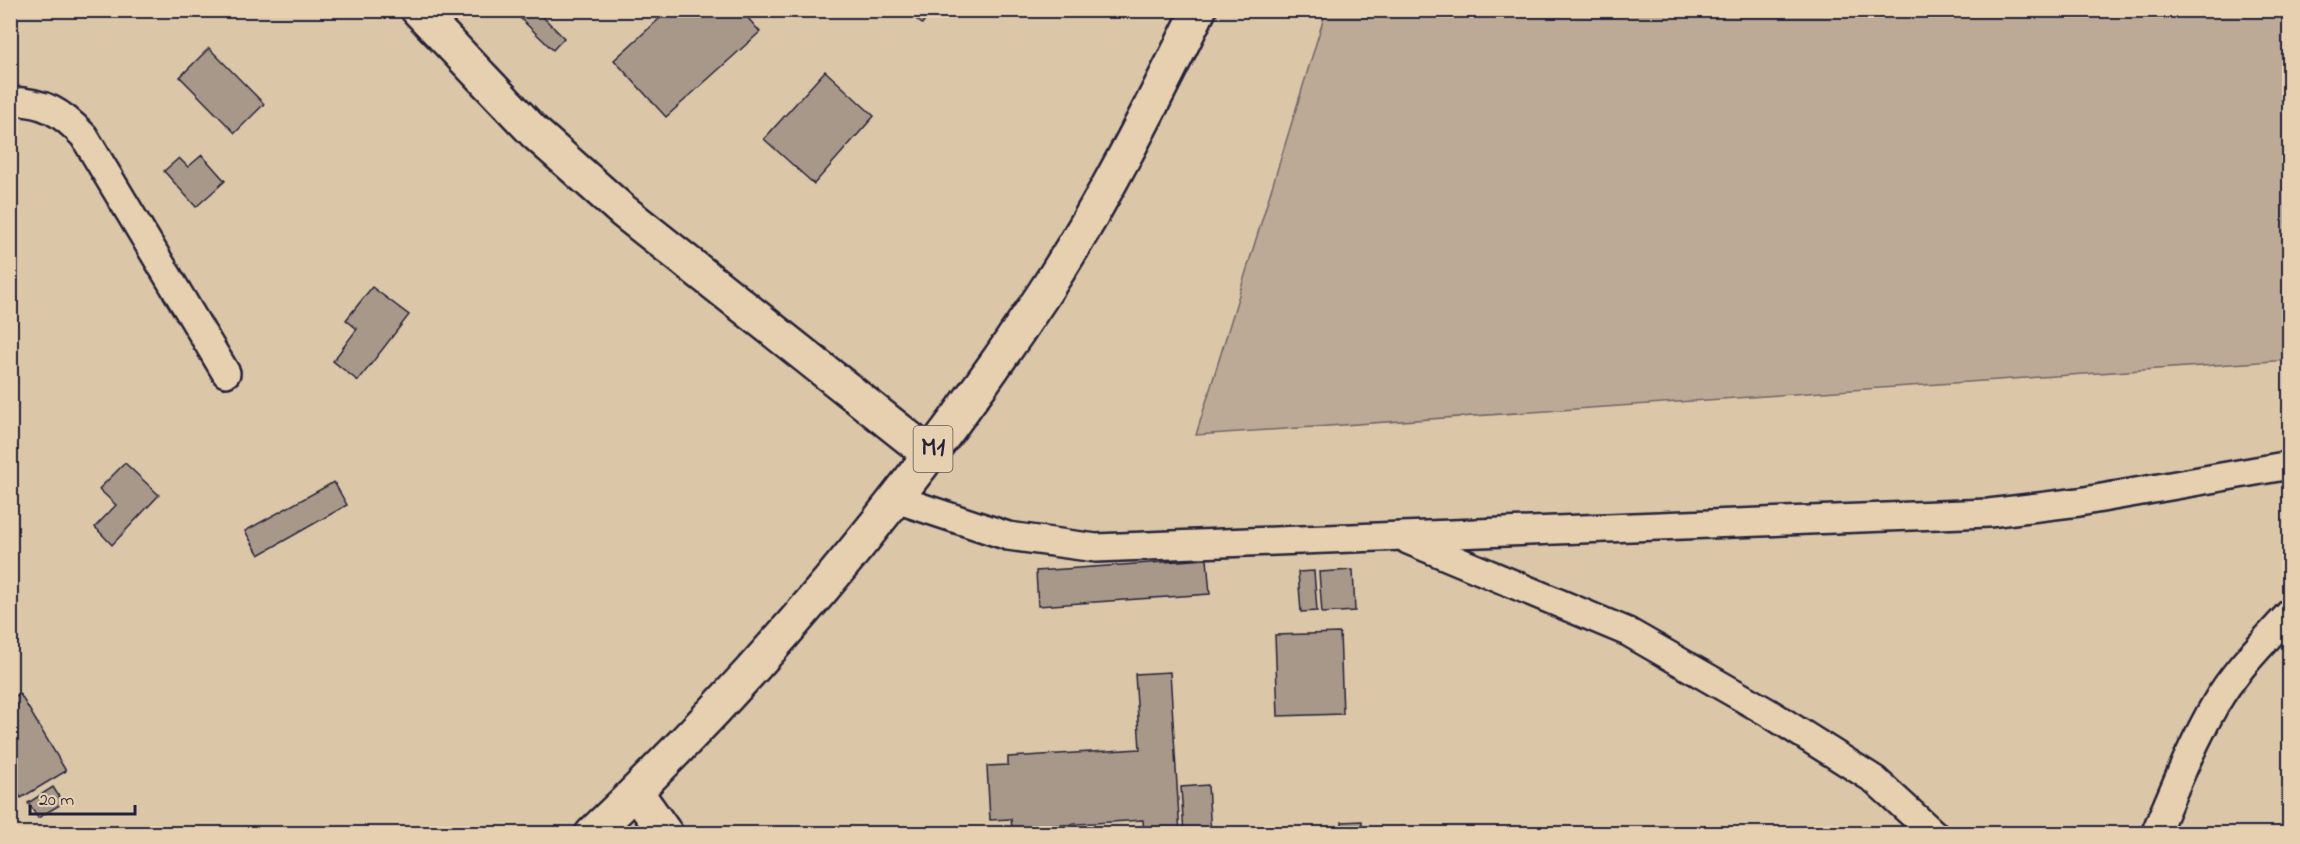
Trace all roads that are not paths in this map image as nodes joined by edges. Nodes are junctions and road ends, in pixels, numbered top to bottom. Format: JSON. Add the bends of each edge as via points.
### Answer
{"nodes":[{"id":1,"x":1199,"y":10,"type":"edge"},
{"id":2,"x":432,"y":15,"type":"edge"},
{"id":3,"x":10,"y":101,"type":"edge"},
{"id":4,"x":226,"y":373,"type":"dead end"},
{"id":5,"x":929,"y":454,"type":"junction"},
{"id":6,"x":2289,"y":465,"type":"edge"},
{"id":7,"x":896,"y":499,"type":"junction"},
{"id":8,"x":1399,"y":536,"type":"junction"},
{"id":9,"x":2289,"y":613,"type":"edge"},
{"id":10,"x":636,"y":792,"type":"junction"},
{"id":11,"x":592,"y":834,"type":"edge"},
{"id":12,"x":666,"y":834,"type":"edge"},
{"id":13,"x":1934,"y":834,"type":"edge"},
{"id":14,"x":2156,"y":834,"type":"edge"}],
"edges":[{"from":1,"to":5,"type":"main road","number":"M1","via":[[1133,143],[1043,295]]},
{"from":2,"to":5,"type":"main road","via":[[535,133],[623,211]]},
{"from":3,"to":4,"type":"street","via":[[44,106],[66,117],[84,136]]},
{"from":5,"to":7,"type":"main road","number":"M1"},
{"from":6,"to":8,"type":"street","via":[[2079,502],[1989,513]]},
{"from":7,"to":8,"type":"street","via":[[1008,536],[1096,548]]},
{"from":7,"to":10,"type":"main road","number":"M1","via":[[766,654]]},
{"from":8,"to":13,"type":"street","via":[[1629,632],[1875,780]]},
{"from":9,"to":14,"type":"street","via":[[2217,701],[2191,750]]},
{"from":10,"to":11,"type":"main road","number":"M1"},
{"from":10,"to":12,"type":"main road"}]}
